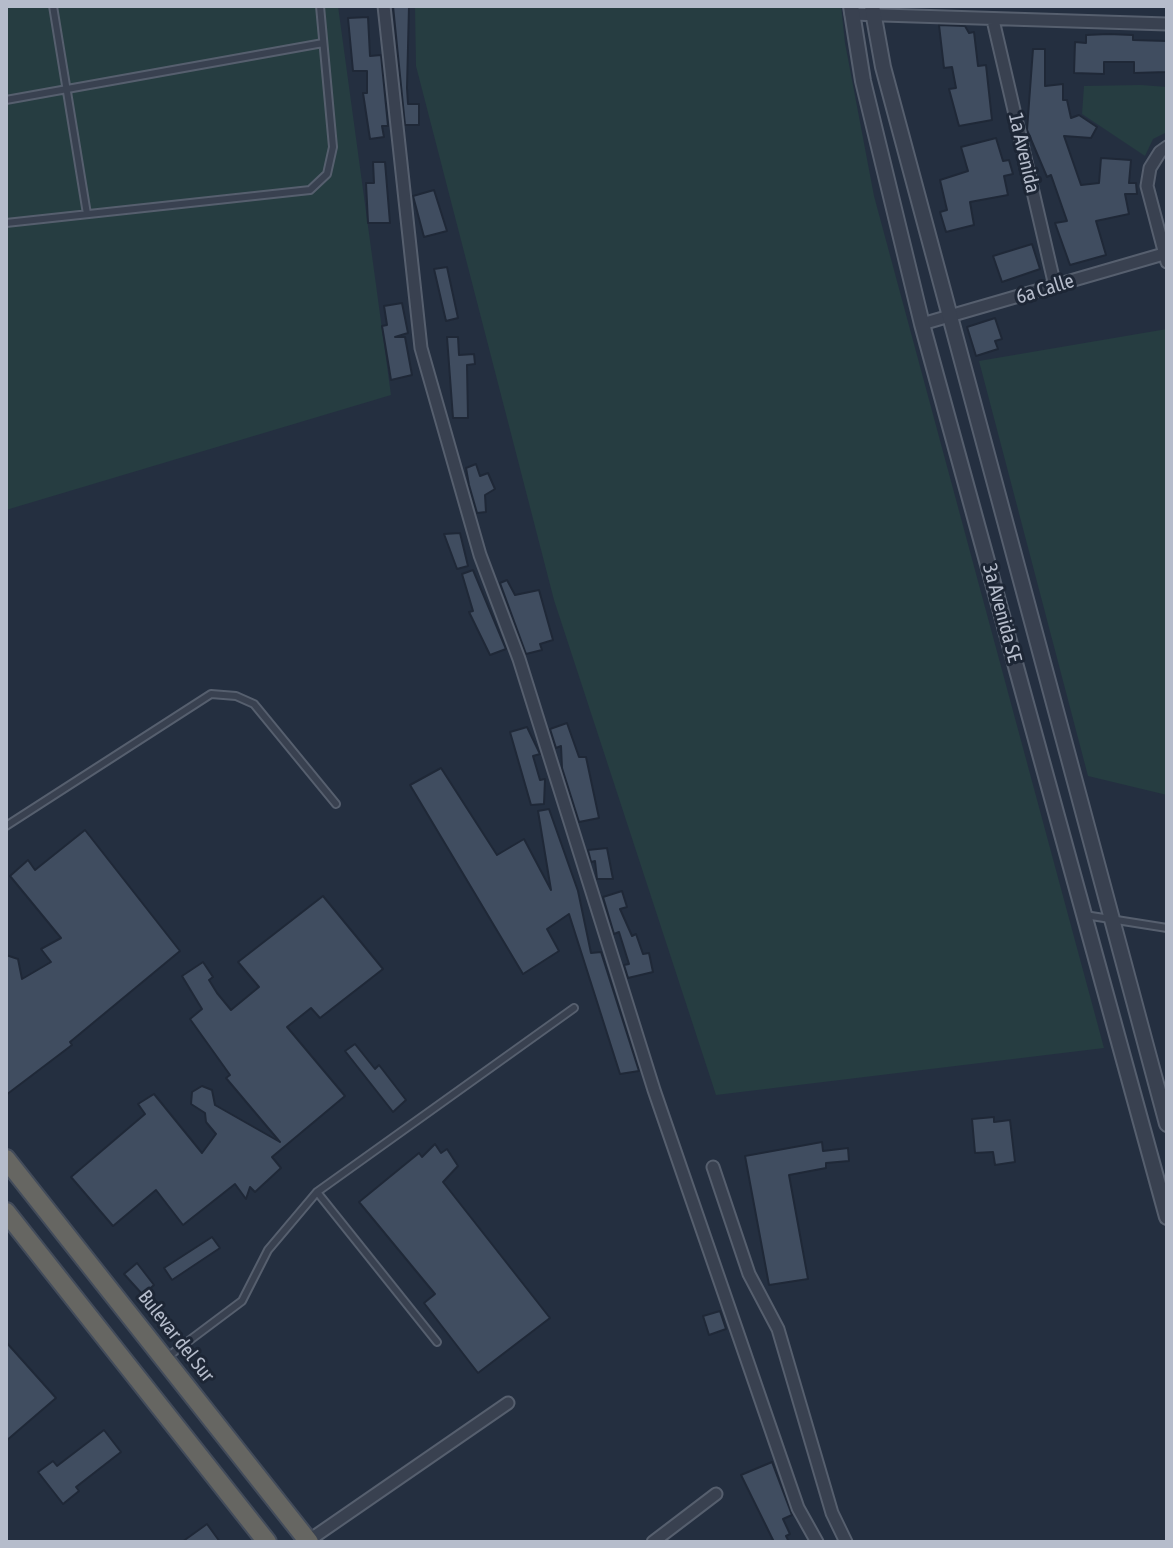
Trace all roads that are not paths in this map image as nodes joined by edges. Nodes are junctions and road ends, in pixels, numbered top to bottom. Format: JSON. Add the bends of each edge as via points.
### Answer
{"nodes":[{"id":1,"x":53,"y":6,"type":"edge"},
{"id":2,"x":320,"y":6,"type":"edge"},
{"id":3,"x":384,"y":6,"type":"edge"},
{"id":4,"x":851,"y":10,"type":"edge"},
{"id":5,"x":872,"y":10,"type":"edge"},
{"id":6,"x":993,"y":20,"type":"junction"},
{"id":7,"x":1167,"y":24,"type":"edge"},
{"id":8,"x":323,"y":43,"type":"junction"},
{"id":9,"x":69,"y":89,"type":"junction"},
{"id":10,"x":6,"y":100,"type":"edge"},
{"id":11,"x":1164,"y":150,"type":"edge"},
{"id":12,"x":87,"y":214,"type":"junction"},
{"id":13,"x":6,"y":223,"type":"edge"},
{"id":14,"x":1166,"y":256,"type":"edge"},
{"id":15,"x":1055,"y":286,"type":"junction"},
{"id":16,"x":950,"y":317,"type":"junction"},
{"id":17,"x":922,"y":324,"type":"junction"},
{"id":18,"x":336,"y":804,"type":"dead end"},
{"id":19,"x":6,"y":826,"type":"edge"},
{"id":20,"x":1085,"y":915,"type":"junction"},
{"id":21,"x":1110,"y":919,"type":"junction"},
{"id":22,"x":1167,"y":928,"type":"edge"},
{"id":23,"x":574,"y":1008,"type":"dead end"},
{"id":24,"x":1167,"y":1124,"type":"edge"},
{"id":25,"x":6,"y":1159,"type":"edge"},
{"id":26,"x":713,"y":1167,"type":"dead end"},
{"id":27,"x":317,"y":1192,"type":"junction"},
{"id":28,"x":6,"y":1212,"type":"edge"},
{"id":29,"x":1167,"y":1217,"type":"edge"},
{"id":30,"x":437,"y":1342,"type":"dead end"},
{"id":31,"x":166,"y":1358,"type":"junction"},
{"id":32,"x":140,"y":1380,"type":"junction"},
{"id":33,"x":508,"y":1403,"type":"dead end"},
{"id":34,"x":716,"y":1494,"type":"dead end"},
{"id":35,"x":266,"y":1542,"type":"edge"},
{"id":36,"x":309,"y":1542,"type":"edge"},
{"id":37,"x":653,"y":1542,"type":"edge"},
{"id":38,"x":817,"y":1542,"type":"edge"},
{"id":39,"x":846,"y":1542,"type":"edge"}],
"edges":[{"from":1,"to":9,"type":"lane"},
{"from":2,"to":8,"type":"lane"},
{"from":3,"to":38,"type":"street","via":[[421,348],[480,555],[519,659],[654,1090],[798,1508]]},
{"from":4,"to":5,"type":"street"},
{"from":4,"to":17,"type":"street","name":"3a Avenida SE"},
{"from":5,"to":6,"type":"street"},
{"from":5,"to":16,"type":"street"},
{"from":6,"to":7,"type":"street"},
{"from":6,"to":15,"type":"street","name":"1a Avenida"},
{"from":8,"to":9,"type":"lane"},
{"from":8,"to":12,"type":"lane","via":[[333,147],[327,174],[310,190]]},
{"from":9,"to":10,"type":"lane"},
{"from":9,"to":12,"type":"lane"},
{"from":11,"to":14,"type":"street","via":[[1150,168],[1147,186]]},
{"from":12,"to":13,"type":"lane"},
{"from":14,"to":15,"type":"street","name":"6a Calle"},
{"from":15,"to":16,"type":"street","name":"6a Calle"},
{"from":16,"to":17,"type":"street","name":"6a Calle"},
{"from":16,"to":21,"type":"street"},
{"from":17,"to":20,"type":"street","name":"3a Avenida SE"},
{"from":18,"to":19,"type":"lane","via":[[254,704],[211,694]]},
{"from":20,"to":21,"type":"lane"},
{"from":20,"to":29,"type":"street","name":"3a Avenida SE"},
{"from":21,"to":22,"type":"lane"},
{"from":21,"to":24,"type":"street"},
{"from":23,"to":27,"type":"lane"},
{"from":25,"to":31,"type":"highway","name":"Bulevar del Sur"},
{"from":26,"to":39,"type":"street","via":[[749,1274],[778,1329],[832,1513]]},
{"from":27,"to":30,"type":"lane"},
{"from":27,"to":31,"type":"lane","via":[[268,1250],[242,1301]]},
{"from":28,"to":32,"type":"highway"},
{"from":31,"to":32,"type":"highway"},
{"from":31,"to":36,"type":"highway","name":"Bulevar del Sur"},
{"from":32,"to":35,"type":"highway"},
{"from":33,"to":36,"type":"street"},
{"from":34,"to":37,"type":"street"}]}
